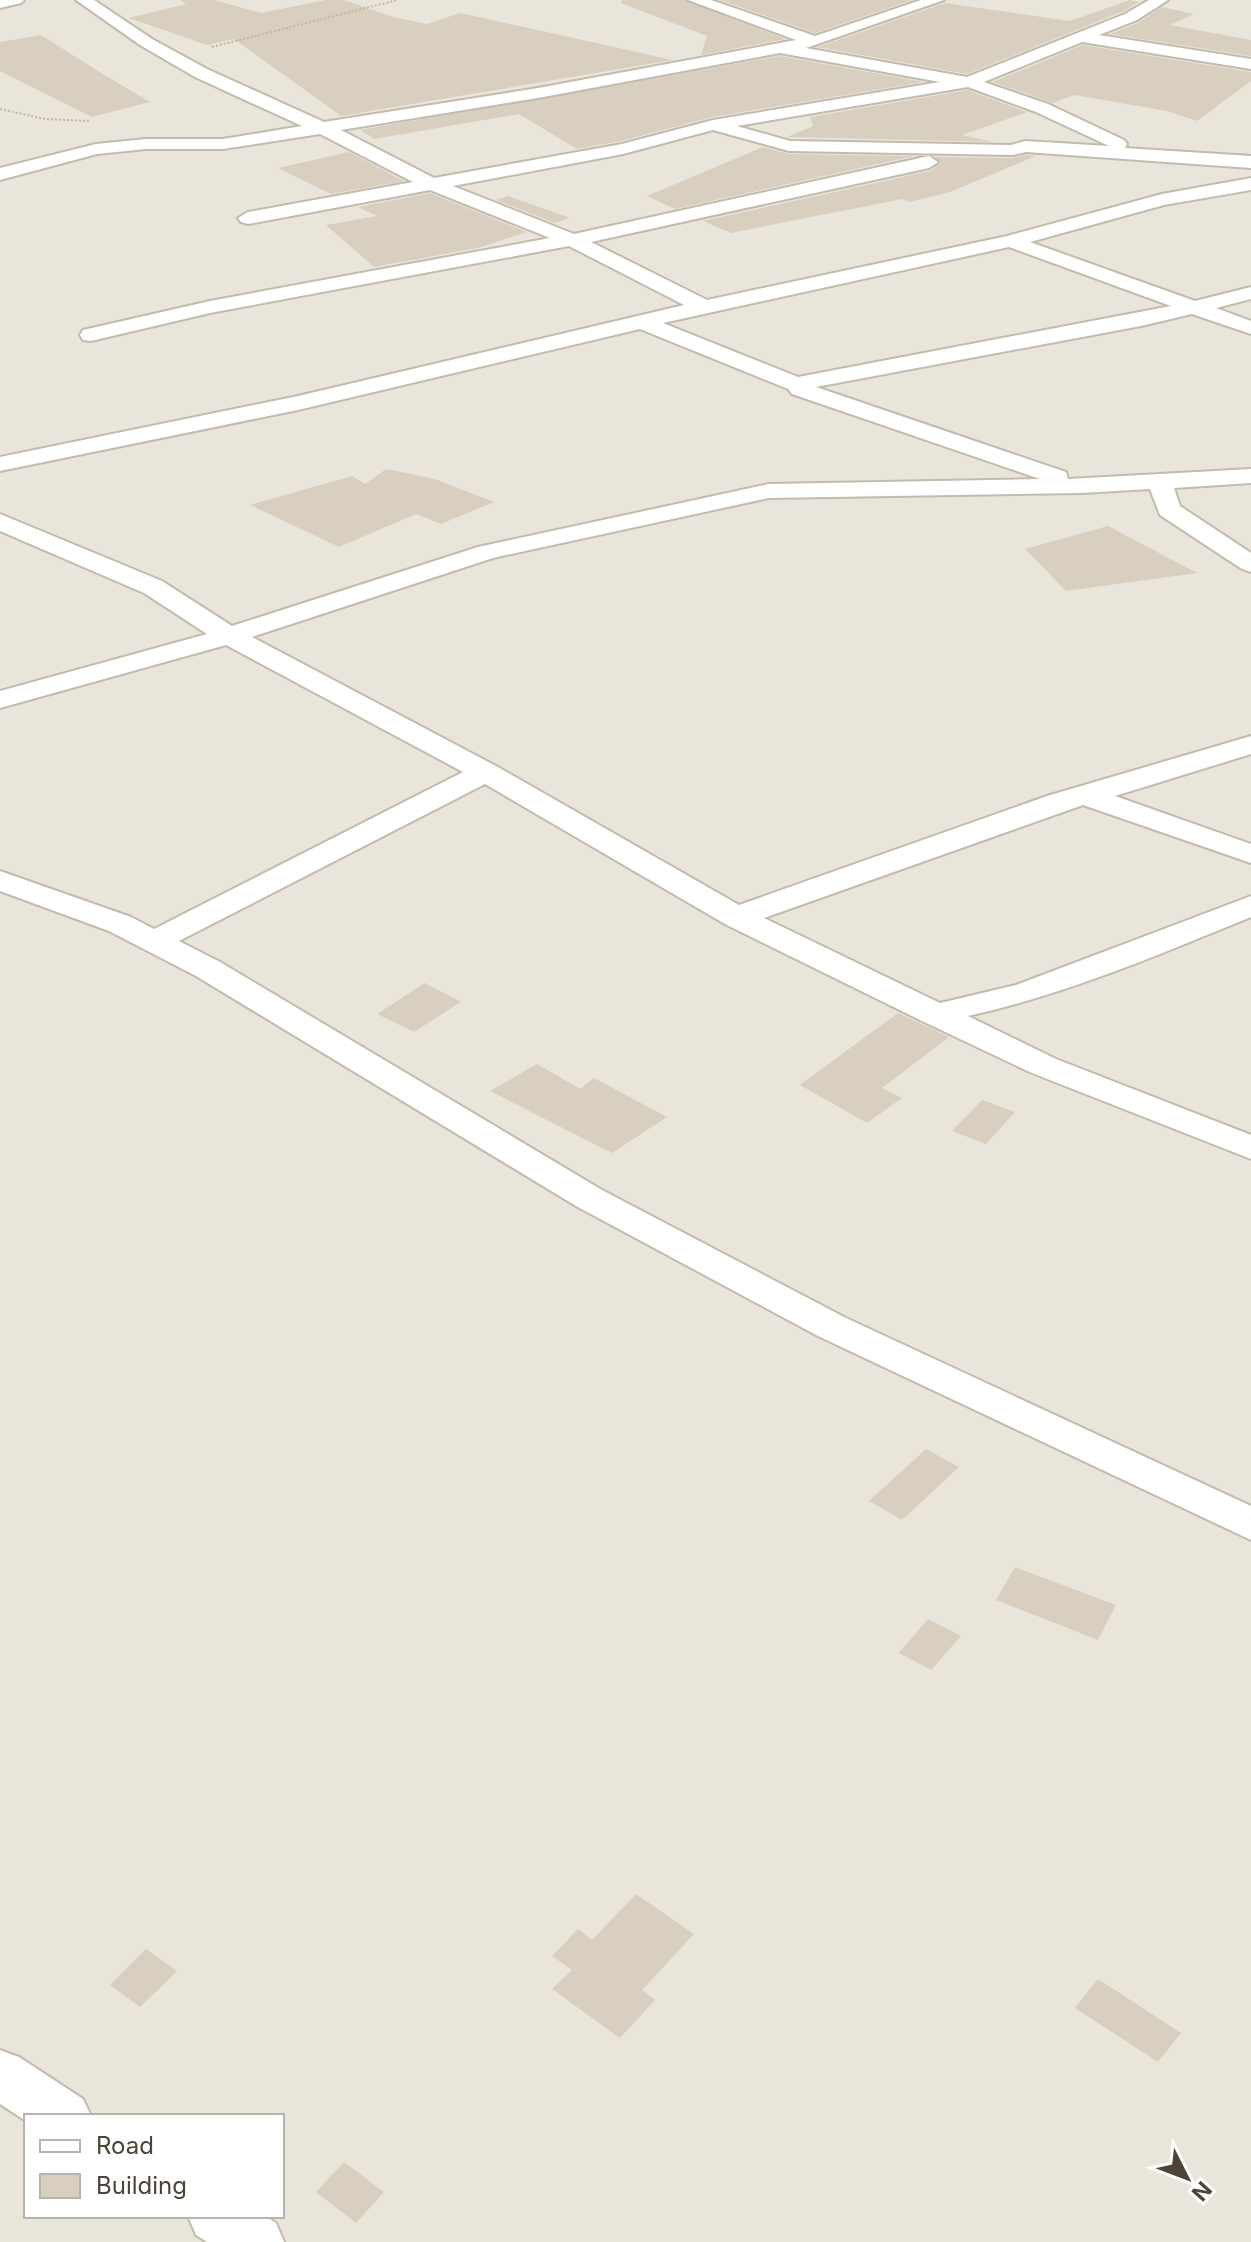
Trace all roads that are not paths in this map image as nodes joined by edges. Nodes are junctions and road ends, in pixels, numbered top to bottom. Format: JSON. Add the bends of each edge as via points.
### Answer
{"nodes":[{"id":1,"x":16,"y":0,"type":"edge"},
{"id":2,"x":84,"y":0,"type":"edge"},
{"id":3,"x":696,"y":0,"type":"edge"},
{"id":4,"x":936,"y":0,"type":"edge"},
{"id":5,"x":1160,"y":0,"type":"edge"},
{"id":6,"x":0,"y":3,"type":"edge"},
{"id":7,"x":1078,"y":36,"type":"junction"},
{"id":8,"x":815,"y":41,"type":"junction"},
{"id":9,"x":780,"y":48,"type":"junction"},
{"id":10,"x":1251,"y":64,"type":"edge"},
{"id":11,"x":969,"y":82,"type":"junction"},
{"id":12,"x":713,"y":125,"type":"junction"},
{"id":13,"x":320,"y":128,"type":"junction"},
{"id":14,"x":989,"y":149,"type":"junction"},
{"id":15,"x":1138,"y":154,"type":"junction"},
{"id":16,"x":1251,"y":162,"type":"edge"},
{"id":17,"x":0,"y":174,"type":"edge"},
{"id":18,"x":431,"y":184,"type":"junction"},
{"id":19,"x":1251,"y":184,"type":"edge"},
{"id":20,"x":248,"y":218,"type":"dead end"},
{"id":21,"x":572,"y":240,"type":"junction"},
{"id":22,"x":1010,"y":241,"type":"junction"},
{"id":23,"x":1251,"y":293,"type":"edge"},
{"id":24,"x":704,"y":307,"type":"junction"},
{"id":25,"x":1192,"y":309,"type":"junction"},
{"id":26,"x":642,"y":322,"type":"junction"},
{"id":27,"x":1251,"y":328,"type":"edge"},
{"id":28,"x":91,"y":335,"type":"dead end"},
{"id":29,"x":796,"y":384,"type":"junction"},
{"id":30,"x":0,"y":464,"type":"edge"},
{"id":31,"x":1251,"y":476,"type":"edge"},
{"id":32,"x":1160,"y":483,"type":"junction"},
{"id":33,"x":1082,"y":486,"type":"junction"},
{"id":34,"x":0,"y":522,"type":"edge"},
{"id":35,"x":1251,"y":564,"type":"edge"},
{"id":36,"x":229,"y":636,"type":"junction"},
{"id":37,"x":0,"y":700,"type":"edge"},
{"id":38,"x":1251,"y":745,"type":"edge"},
{"id":39,"x":486,"y":772,"type":"junction"},
{"id":40,"x":1085,"y":796,"type":"junction"},
{"id":41,"x":1251,"y":854,"type":"edge"},
{"id":42,"x":0,"y":880,"type":"edge"},
{"id":43,"x":1251,"y":906,"type":"edge"},
{"id":44,"x":736,"y":917,"type":"junction"},
{"id":45,"x":155,"y":941,"type":"junction"},
{"id":46,"x":934,"y":1014,"type":"junction"},
{"id":47,"x":1251,"y":1148,"type":"edge"},
{"id":48,"x":1251,"y":1524,"type":"edge"},
{"id":49,"x":0,"y":2074,"type":"edge"},
{"id":50,"x":61,"y":2114,"type":"edge"},
{"id":51,"x":219,"y":2218,"type":"edge"},
{"id":52,"x":256,"y":2242,"type":"edge"}],
"edges":[{"from":1,"to":6,"type":"street"},
{"from":2,"to":13,"type":"street","via":[[172,58]]},
{"from":3,"to":8,"type":"street"},
{"from":4,"to":8,"type":"street"},
{"from":5,"to":7,"type":"street"},
{"from":7,"to":10,"type":"street"},
{"from":7,"to":11,"type":"street"},
{"from":8,"to":9,"type":"street"},
{"from":9,"to":11,"type":"street"},
{"from":9,"to":13,"type":"street"},
{"from":11,"to":12,"type":"street"},
{"from":11,"to":15,"type":"street","via":[[1042,108]]},
{"from":12,"to":14,"type":"street","via":[[789,146]]},
{"from":12,"to":18,"type":"street","via":[[623,149]]},
{"from":13,"to":17,"type":"street","via":[[223,144],[96,149]]},
{"from":13,"to":18,"type":"street"},
{"from":14,"to":15,"type":"street","via":[[1025,146]]},
{"from":14,"to":21,"type":"street"},
{"from":15,"to":16,"type":"street"},
{"from":18,"to":20,"type":"street"},
{"from":18,"to":21,"type":"street"},
{"from":19,"to":22,"type":"street","via":[[1162,200]]},
{"from":21,"to":24,"type":"street"},
{"from":21,"to":28,"type":"street","via":[[210,307]]},
{"from":22,"to":24,"type":"street"},
{"from":22,"to":25,"type":"street"},
{"from":23,"to":25,"type":"street"},
{"from":24,"to":26,"type":"street"},
{"from":25,"to":27,"type":"street"},
{"from":25,"to":29,"type":"street"},
{"from":26,"to":29,"type":"street"},
{"from":26,"to":30,"type":"street","via":[[298,403]]},
{"from":29,"to":33,"type":"street"},
{"from":31,"to":32,"type":"street"},
{"from":32,"to":33,"type":"street"},
{"from":32,"to":35,"type":"street","via":[[1169,510]]},
{"from":33,"to":36,"type":"street","via":[[769,491],[487,552]]},
{"from":34,"to":36,"type":"street","via":[[153,587]]},
{"from":36,"to":37,"type":"street"},
{"from":36,"to":39,"type":"street"},
{"from":38,"to":40,"type":"street"},
{"from":39,"to":44,"type":"street"},
{"from":39,"to":45,"type":"street"},
{"from":40,"to":41,"type":"street"},
{"from":40,"to":44,"type":"street"},
{"from":42,"to":45,"type":"street"},
{"from":43,"to":46,"type":"street","via":[[1039,989]]},
{"from":44,"to":46,"type":"street"},
{"from":45,"to":48,"type":"street","via":[[589,1198],[832,1327]]},
{"from":46,"to":47,"type":"street","via":[[1044,1066]]},
{"from":49,"to":50,"type":"street"},
{"from":51,"to":52,"type":"street"}]}
